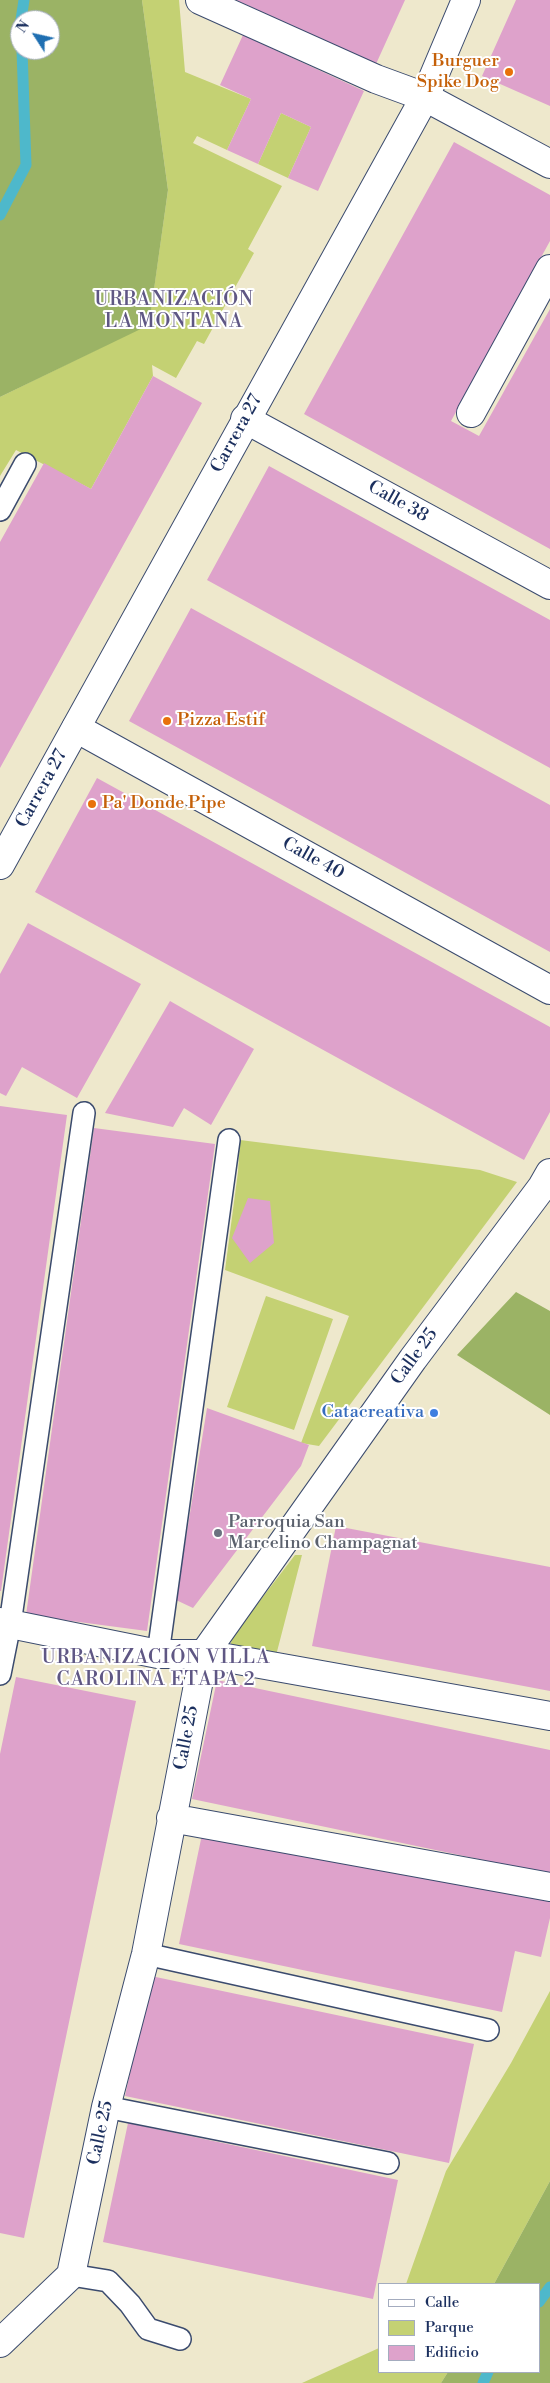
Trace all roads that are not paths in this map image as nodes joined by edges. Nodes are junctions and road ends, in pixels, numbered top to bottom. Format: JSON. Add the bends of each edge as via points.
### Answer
{"nodes":[{"id":1,"x":200,"y":0,"type":"edge"},
{"id":2,"x":466,"y":0,"type":"edge"},
{"id":3,"x":425,"y":97,"type":"junction"},
{"id":4,"x":550,"y":164,"type":"edge"},
{"id":5,"x":550,"y":269,"type":"edge"},
{"id":6,"x":471,"y":413,"type":"dead end"},
{"id":7,"x":245,"y":419,"type":"junction"},
{"id":8,"x":25,"y":464,"type":"dead end"},
{"id":9,"x":0,"y":510,"type":"edge"},
{"id":10,"x":550,"y":585,"type":"edge"},
{"id":11,"x":76,"y":728,"type":"junction"},
{"id":12,"x":0,"y":865,"type":"edge"},
{"id":13,"x":550,"y":990,"type":"edge"},
{"id":14,"x":84,"y":1113,"type":"dead end"},
{"id":15,"x":229,"y":1140,"type":"dead end"},
{"id":16,"x":547,"y":1184,"type":"edge"},
{"id":17,"x":5,"y":1623,"type":"edge"},
{"id":18,"x":158,"y":1654,"type":"junction"},
{"id":19,"x":204,"y":1654,"type":"junction"},
{"id":20,"x":0,"y":1674,"type":"edge"},
{"id":21,"x":550,"y":1716,"type":"edge"},
{"id":22,"x":171,"y":1818,"type":"junction"},
{"id":23,"x":550,"y":1887,"type":"edge"},
{"id":24,"x":146,"y":1954,"type":"junction"},
{"id":25,"x":488,"y":2030,"type":"dead end"},
{"id":26,"x":106,"y":2107,"type":"junction"},
{"id":27,"x":388,"y":2163,"type":"dead end"},
{"id":28,"x":71,"y":2275,"type":"junction"},
{"id":29,"x":180,"y":2339,"type":"dead end"},
{"id":30,"x":0,"y":2343,"type":"edge"}],
"edges":[{"from":1,"to":3,"type":"street","via":[[376,79]]},
{"from":2,"to":3,"type":"street","name":"Carrera 27"},
{"from":3,"to":4,"type":"street"},
{"from":3,"to":7,"type":"street","name":"Carrera 27"},
{"from":5,"to":6,"type":"street"},
{"from":7,"to":10,"type":"street","name":"Calle 38"},
{"from":7,"to":11,"type":"street","name":"Carrera 27"},
{"from":8,"to":9,"type":"lane"},
{"from":11,"to":12,"type":"street","name":"Carrera 27"},
{"from":11,"to":13,"type":"street","name":"Calle 40"},
{"from":14,"to":17,"type":"lane"},
{"from":15,"to":18,"type":"lane"},
{"from":16,"to":19,"type":"street","name":"Calle 25","via":[[413,1359]]},
{"from":17,"to":18,"type":"street"},
{"from":17,"to":20,"type":"lane"},
{"from":18,"to":19,"type":"street"},
{"from":19,"to":21,"type":"street"},
{"from":19,"to":22,"type":"street","name":"Calle 25"},
{"from":22,"to":23,"type":"street"},
{"from":22,"to":24,"type":"street","name":"Calle 25"},
{"from":24,"to":25,"type":"lane"},
{"from":24,"to":26,"type":"street","name":"Calle 25"},
{"from":26,"to":27,"type":"lane"},
{"from":26,"to":28,"type":"street","name":"Calle 25"},
{"from":28,"to":29,"type":"lane","via":[[108,2281],[148,2330]]},
{"from":28,"to":30,"type":"street"}]}
